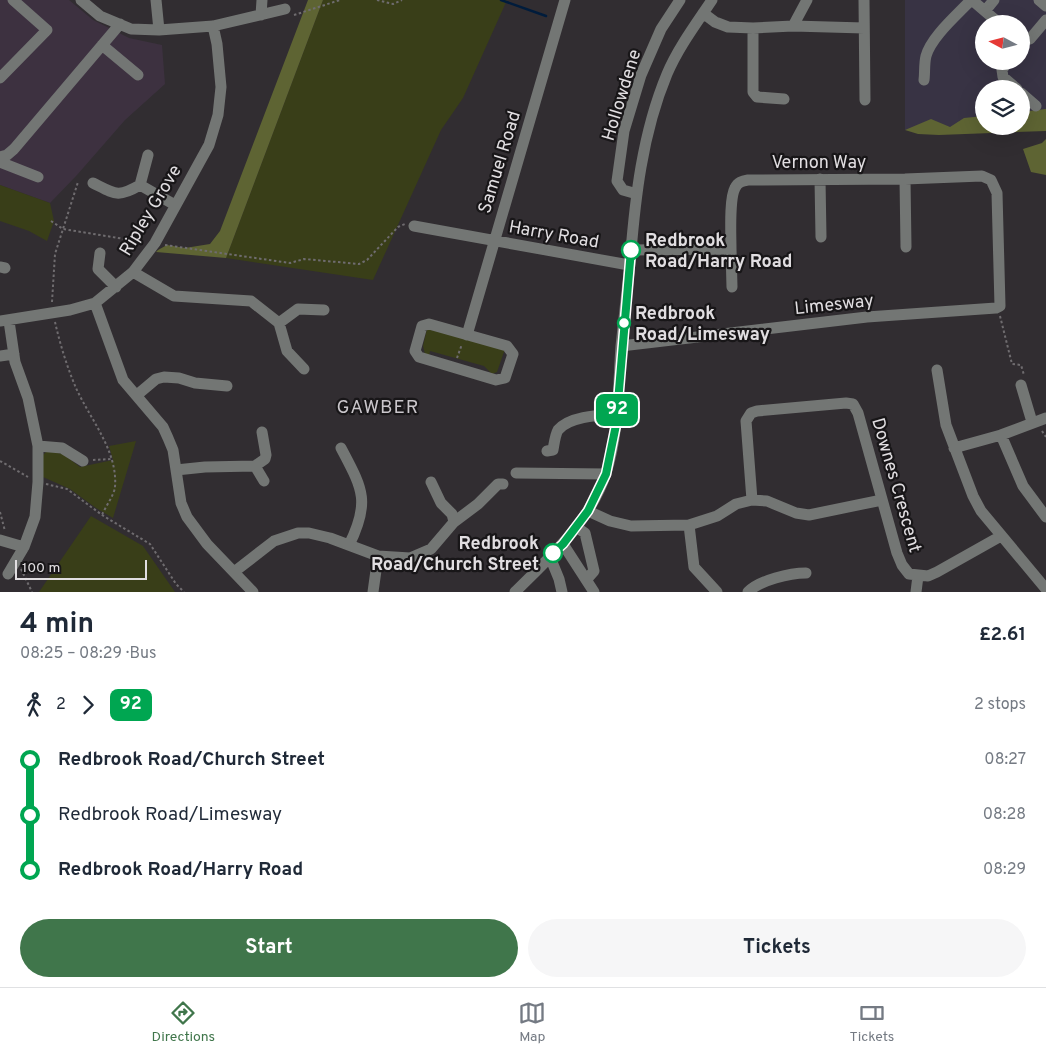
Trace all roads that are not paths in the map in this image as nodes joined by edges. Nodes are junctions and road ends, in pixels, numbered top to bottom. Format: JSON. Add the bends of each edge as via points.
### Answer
{"nodes":[{"id":1,"x":13,"y":0,"type":"edge"},
{"id":2,"x":82,"y":0,"type":"edge"},
{"id":3,"x":156,"y":0,"type":"edge"},
{"id":4,"x":262,"y":0,"type":"edge"},
{"id":5,"x":565,"y":0,"type":"edge"},
{"id":6,"x":680,"y":0,"type":"edge"},
{"id":7,"x":712,"y":0,"type":"edge"},
{"id":8,"x":807,"y":0,"type":"edge"},
{"id":9,"x":864,"y":0,"type":"edge"},
{"id":10,"x":972,"y":0,"type":"edge"},
{"id":11,"x":994,"y":0,"type":"edge"},
{"id":12,"x":1039,"y":0,"type":"edge"},
{"id":13,"x":1046,"y":6,"type":"edge"},
{"id":14,"x":286,"y":9,"type":"road end"},
{"id":15,"x":985,"y":11,"type":"junction"},
{"id":16,"x":703,"y":13,"type":"junction"},
{"id":17,"x":261,"y":15,"type":"junction"},
{"id":18,"x":990,"y":15,"type":"edge"},
{"id":19,"x":1046,"y":20,"type":"edge"},
{"id":20,"x":120,"y":24,"type":"junction"},
{"id":21,"x":213,"y":26,"type":"junction"},
{"id":22,"x":793,"y":26,"type":"junction"},
{"id":23,"x":753,"y":28,"type":"junction"},
{"id":24,"x":864,"y":28,"type":"junction"},
{"id":25,"x":159,"y":30,"type":"junction"},
{"id":26,"x":1030,"y":39,"type":"edge"},
{"id":27,"x":102,"y":45,"type":"junction"},
{"id":28,"x":138,"y":75,"type":"dead end"},
{"id":29,"x":0,"y":78,"type":"edge"},
{"id":30,"x":924,"y":80,"type":"dead end"},
{"id":31,"x":784,"y":99,"type":"dead end"},
{"id":32,"x":865,"y":100,"type":"dead end"},
{"id":33,"x":1030,"y":101,"type":"edge"},
{"id":34,"x":1036,"y":106,"type":"dead end"},
{"id":35,"x":148,"y":155,"type":"dead end"},
{"id":36,"x":0,"y":157,"type":"edge"},
{"id":37,"x":0,"y":162,"type":"edge"},
{"id":38,"x":38,"y":177,"type":"dead end"},
{"id":39,"x":905,"y":178,"type":"junction"},
{"id":40,"x":820,"y":179,"type":"junction"},
{"id":41,"x":93,"y":183,"type":"dead end"},
{"id":42,"x":140,"y":185,"type":"junction"},
{"id":43,"x":637,"y":194,"type":"junction"},
{"id":44,"x":175,"y":205,"type":"junction"},
{"id":45,"x":414,"y":226,"type":"road end"},
{"id":46,"x":821,"y":237,"type":"dead end"},
{"id":47,"x":494,"y":242,"type":"junction"},
{"id":48,"x":906,"y":247,"type":"dead end"},
{"id":49,"x":731,"y":249,"type":"junction"},
{"id":50,"x":631,"y":250,"type":"junction"},
{"id":51,"x":100,"y":253,"type":"dead end"},
{"id":52,"x":630,"y":265,"type":"junction"},
{"id":53,"x":134,"y":272,"type":"junction"},
{"id":54,"x":116,"y":287,"type":"junction"},
{"id":55,"x":732,"y":287,"type":"dead end"},
{"id":56,"x":95,"y":303,"type":"junction"},
{"id":57,"x":997,"y":307,"type":"joint"},
{"id":58,"x":324,"y":310,"type":"dead end"},
{"id":59,"x":4,"y":321,"type":"edge"},
{"id":60,"x":279,"y":323,"type":"junction"},
{"id":61,"x":466,"y":334,"type":"junction"},
{"id":62,"x":622,"y":346,"type":"junction"},
{"id":63,"x":14,"y":354,"type":"junction"},
{"id":64,"x":0,"y":356,"type":"edge"},
{"id":65,"x":304,"y":369,"type":"dead end"},
{"id":66,"x":938,"y":370,"type":"dead end"},
{"id":67,"x":227,"y":386,"type":"dead end"},
{"id":68,"x":1021,"y":386,"type":"road end"},
{"id":69,"x":137,"y":395,"type":"junction"},
{"id":70,"x":616,"y":414,"type":"junction"},
{"id":71,"x":1046,"y":418,"type":"edge"},
{"id":72,"x":1032,"y":422,"type":"junction"},
{"id":73,"x":262,"y":432,"type":"dead end"},
{"id":74,"x":1001,"y":435,"type":"junction"},
{"id":75,"x":38,"y":446,"type":"junction"},
{"id":76,"x":341,"y":448,"type":"dead end"},
{"id":77,"x":954,"y":448,"type":"junction"},
{"id":78,"x":547,"y":451,"type":"dead end"},
{"id":79,"x":83,"y":461,"type":"road end"},
{"id":80,"x":255,"y":466,"type":"junction"},
{"id":81,"x":176,"y":470,"type":"junction"},
{"id":82,"x":516,"y":473,"type":"dead end"},
{"id":83,"x":606,"y":474,"type":"junction"},
{"id":84,"x":264,"y":480,"type":"dead end"},
{"id":85,"x":431,"y":482,"type":"dead end"},
{"id":86,"x":504,"y":484,"type":"dead end"},
{"id":87,"x":752,"y":500,"type":"junction"},
{"id":88,"x":882,"y":500,"type":"junction"},
{"id":89,"x":588,"y":511,"type":"junction"},
{"id":90,"x":1046,"y":517,"type":"edge"},
{"id":91,"x":454,"y":522,"type":"junction"},
{"id":92,"x":689,"y":525,"type":"junction"},
{"id":93,"x":576,"y":527,"type":"junction"},
{"id":94,"x":1001,"y":536,"type":"junction"},
{"id":95,"x":0,"y":540,"type":"edge"},
{"id":96,"x":563,"y":544,"type":"junction"},
{"id":97,"x":348,"y":545,"type":"junction"},
{"id":98,"x":24,"y":547,"type":"junction"},
{"id":99,"x":378,"y":556,"type":"junction"},
{"id":100,"x":550,"y":557,"type":"junction"},
{"id":101,"x":234,"y":572,"type":"junction"},
{"id":102,"x":806,"y":573,"type":"dead end"},
{"id":103,"x":8,"y":574,"type":"dead end"},
{"id":104,"x":918,"y":576,"type":"junction"},
{"id":105,"x":586,"y":580,"type":"junction"},
{"id":106,"x":1046,"y":590,"type":"edge"},
{"id":107,"x":253,"y":592,"type":"edge"},
{"id":108,"x":373,"y":592,"type":"edge"},
{"id":109,"x":515,"y":592,"type":"edge"},
{"id":110,"x":562,"y":592,"type":"edge"},
{"id":111,"x":594,"y":592,"type":"edge"},
{"id":112,"x":717,"y":592,"type":"edge"},
{"id":113,"x":748,"y":592,"type":"edge"},
{"id":114,"x":916,"y":592,"type":"edge"}],
"edges":[{"from":1,"to":29,"type":"street","via":[[48,30]]},
{"from":2,"to":20,"type":"street","via":[[100,16]]},
{"from":3,"to":25,"type":"street"},
{"from":4,"to":17,"type":"street"},
{"from":5,"to":47,"type":"street","name":"Samuel Road"},
{"from":6,"to":43,"type":"street","name":"Hollowdene","via":[[661,29],[641,75],[624,132],[616,181],[623,190]]},
{"from":7,"to":16,"type":"street"},
{"from":8,"to":22,"type":"street"},
{"from":9,"to":24,"type":"street"},
{"from":10,"to":15,"type":"street"},
{"from":10,"to":30,"type":"street","via":[[930,46]]},
{"from":11,"to":15,"type":"street"},
{"from":12,"to":13,"type":"street"},
{"from":14,"to":17,"type":"street"},
{"from":15,"to":18,"type":"street"},
{"from":16,"to":23,"type":"street","via":[[728,27]]},
{"from":16,"to":43,"type":"street","via":[[667,74],[650,121]]},
{"from":17,"to":21,"type":"street"},
{"from":19,"to":26,"type":"street"},
{"from":20,"to":25,"type":"street","via":[[131,29]]},
{"from":20,"to":27,"type":"street"},
{"from":21,"to":25,"type":"street"},
{"from":21,"to":44,"type":"street","name":"Ripley Grove","via":[[221,87],[218,115],[209,145]]},
{"from":22,"to":23,"type":"street"},
{"from":22,"to":24,"type":"street"},
{"from":23,"to":31,"type":"street","via":[[753,92],[756,97]]},
{"from":24,"to":32,"type":"street"},
{"from":27,"to":28,"type":"street"},
{"from":27,"to":36,"type":"street","via":[[14,149]]},
{"from":33,"to":34,"type":"street"},
{"from":35,"to":42,"type":"street"},
{"from":37,"to":38,"type":"street"},
{"from":39,"to":40,"type":"street","name":"Vernon Way"},
{"from":39,"to":48,"type":"street"},
{"from":39,"to":57,"type":"street","name":"Vernon Way","via":[[982,176],[991,180],[997,193],[1000,306]]},
{"from":40,"to":46,"type":"street"},
{"from":40,"to":49,"type":"street","name":"Vernon Way","via":[[740,182],[732,196]]},
{"from":41,"to":42,"type":"street","via":[[120,194]]},
{"from":42,"to":44,"type":"street"},
{"from":43,"to":50,"type":"street"},
{"from":44,"to":53,"type":"street","name":"Ripley Grove"},
{"from":45,"to":47,"type":"street","name":"Harry Road"},
{"from":47,"to":52,"type":"street","name":"Harry Road"},
{"from":47,"to":61,"type":"street","name":"Samuel Road"},
{"from":49,"to":50,"type":"street"},
{"from":49,"to":55,"type":"street"},
{"from":50,"to":52,"type":"street"},
{"from":51,"to":54,"type":"street","via":[[98,269]]},
{"from":52,"to":62,"type":"street"},
{"from":53,"to":54,"type":"street","name":"Ripley Grove"},
{"from":53,"to":60,"type":"street","via":[[174,296],[251,301]]},
{"from":54,"to":56,"type":"street","name":"Ripley Grove"},
{"from":56,"to":59,"type":"street","name":"Ripley Grove"},
{"from":56,"to":69,"type":"street","via":[[123,380]]},
{"from":57,"to":62,"type":"street","name":"Limesway","via":[[867,317]]},
{"from":58,"to":60,"type":"street","via":[[298,309]]},
{"from":59,"to":63,"type":"street"},
{"from":60,"to":65,"type":"street","via":[[287,351]]},
{"from":61,"to":61,"type":"street","via":[[507,346],[512,354],[505,378],[496,380],[454,368],[420,357],[415,351],[422,326],[430,324]]},
{"from":62,"to":70,"type":"street"},
{"from":63,"to":64,"type":"street"},
{"from":63,"to":75,"type":"street"},
{"from":66,"to":77,"type":"street","via":[[946,426]]},
{"from":67,"to":69,"type":"street","via":[[164,377],[156,379]]},
{"from":68,"to":72,"type":"street"},
{"from":69,"to":81,"type":"street","via":[[163,427],[173,450]]},
{"from":70,"to":78,"type":"street","via":[[586,417],[566,424],[558,430],[553,450]]},
{"from":70,"to":83,"type":"street"},
{"from":71,"to":72,"type":"street"},
{"from":72,"to":74,"type":"street"},
{"from":73,"to":80,"type":"street","via":[[266,455]]},
{"from":74,"to":77,"type":"street"},
{"from":74,"to":90,"type":"street","via":[[1023,486]]},
{"from":75,"to":79,"type":"street","via":[[69,447]]},
{"from":75,"to":98,"type":"street","via":[[35,517]]},
{"from":76,"to":97,"type":"street","via":[[358,480],[363,499],[356,529]]},
{"from":77,"to":94,"type":"street","via":[[977,503]]},
{"from":80,"to":81,"type":"street"},
{"from":80,"to":84,"type":"street"},
{"from":81,"to":101,"type":"street","via":[[181,504],[187,517]]},
{"from":82,"to":83,"type":"street"},
{"from":83,"to":89,"type":"street"},
{"from":85,"to":91,"type":"street"},
{"from":86,"to":91,"type":"street","via":[[498,484]]},
{"from":87,"to":88,"type":"street","via":[[767,501],[809,515]]},
{"from":87,"to":88,"type":"street","name":"Downes Crescent","via":[[746,421],[751,413],[846,403],[853,404],[858,413]]},
{"from":87,"to":92,"type":"street"},
{"from":88,"to":104,"type":"street","name":"Downes Crescent","via":[[902,566],[909,574]]},
{"from":89,"to":92,"type":"street","via":[[631,526]]},
{"from":89,"to":93,"type":"street"},
{"from":91,"to":99,"type":"street","via":[[438,543],[425,553],[410,558]]},
{"from":92,"to":112,"type":"street","via":[[694,567]]},
{"from":93,"to":96,"type":"street"},
{"from":93,"to":105,"type":"street","via":[[585,534],[594,571]]},
{"from":94,"to":104,"type":"street","name":"Downes Crescent","via":[[937,572]]},
{"from":94,"to":106,"type":"street"},
{"from":95,"to":98,"type":"street"},
{"from":96,"to":100,"type":"street"},
{"from":96,"to":105,"type":"street"},
{"from":97,"to":99,"type":"street"},
{"from":97,"to":101,"type":"street","via":[[309,533],[298,533],[274,541]]},
{"from":98,"to":103,"type":"street"},
{"from":99,"to":108,"type":"street"},
{"from":100,"to":109,"type":"street"},
{"from":100,"to":110,"type":"street"},
{"from":101,"to":107,"type":"street"},
{"from":102,"to":113,"type":"street","via":[[758,584]]},
{"from":104,"to":114,"type":"street"},
{"from":105,"to":111,"type":"street"}]}
